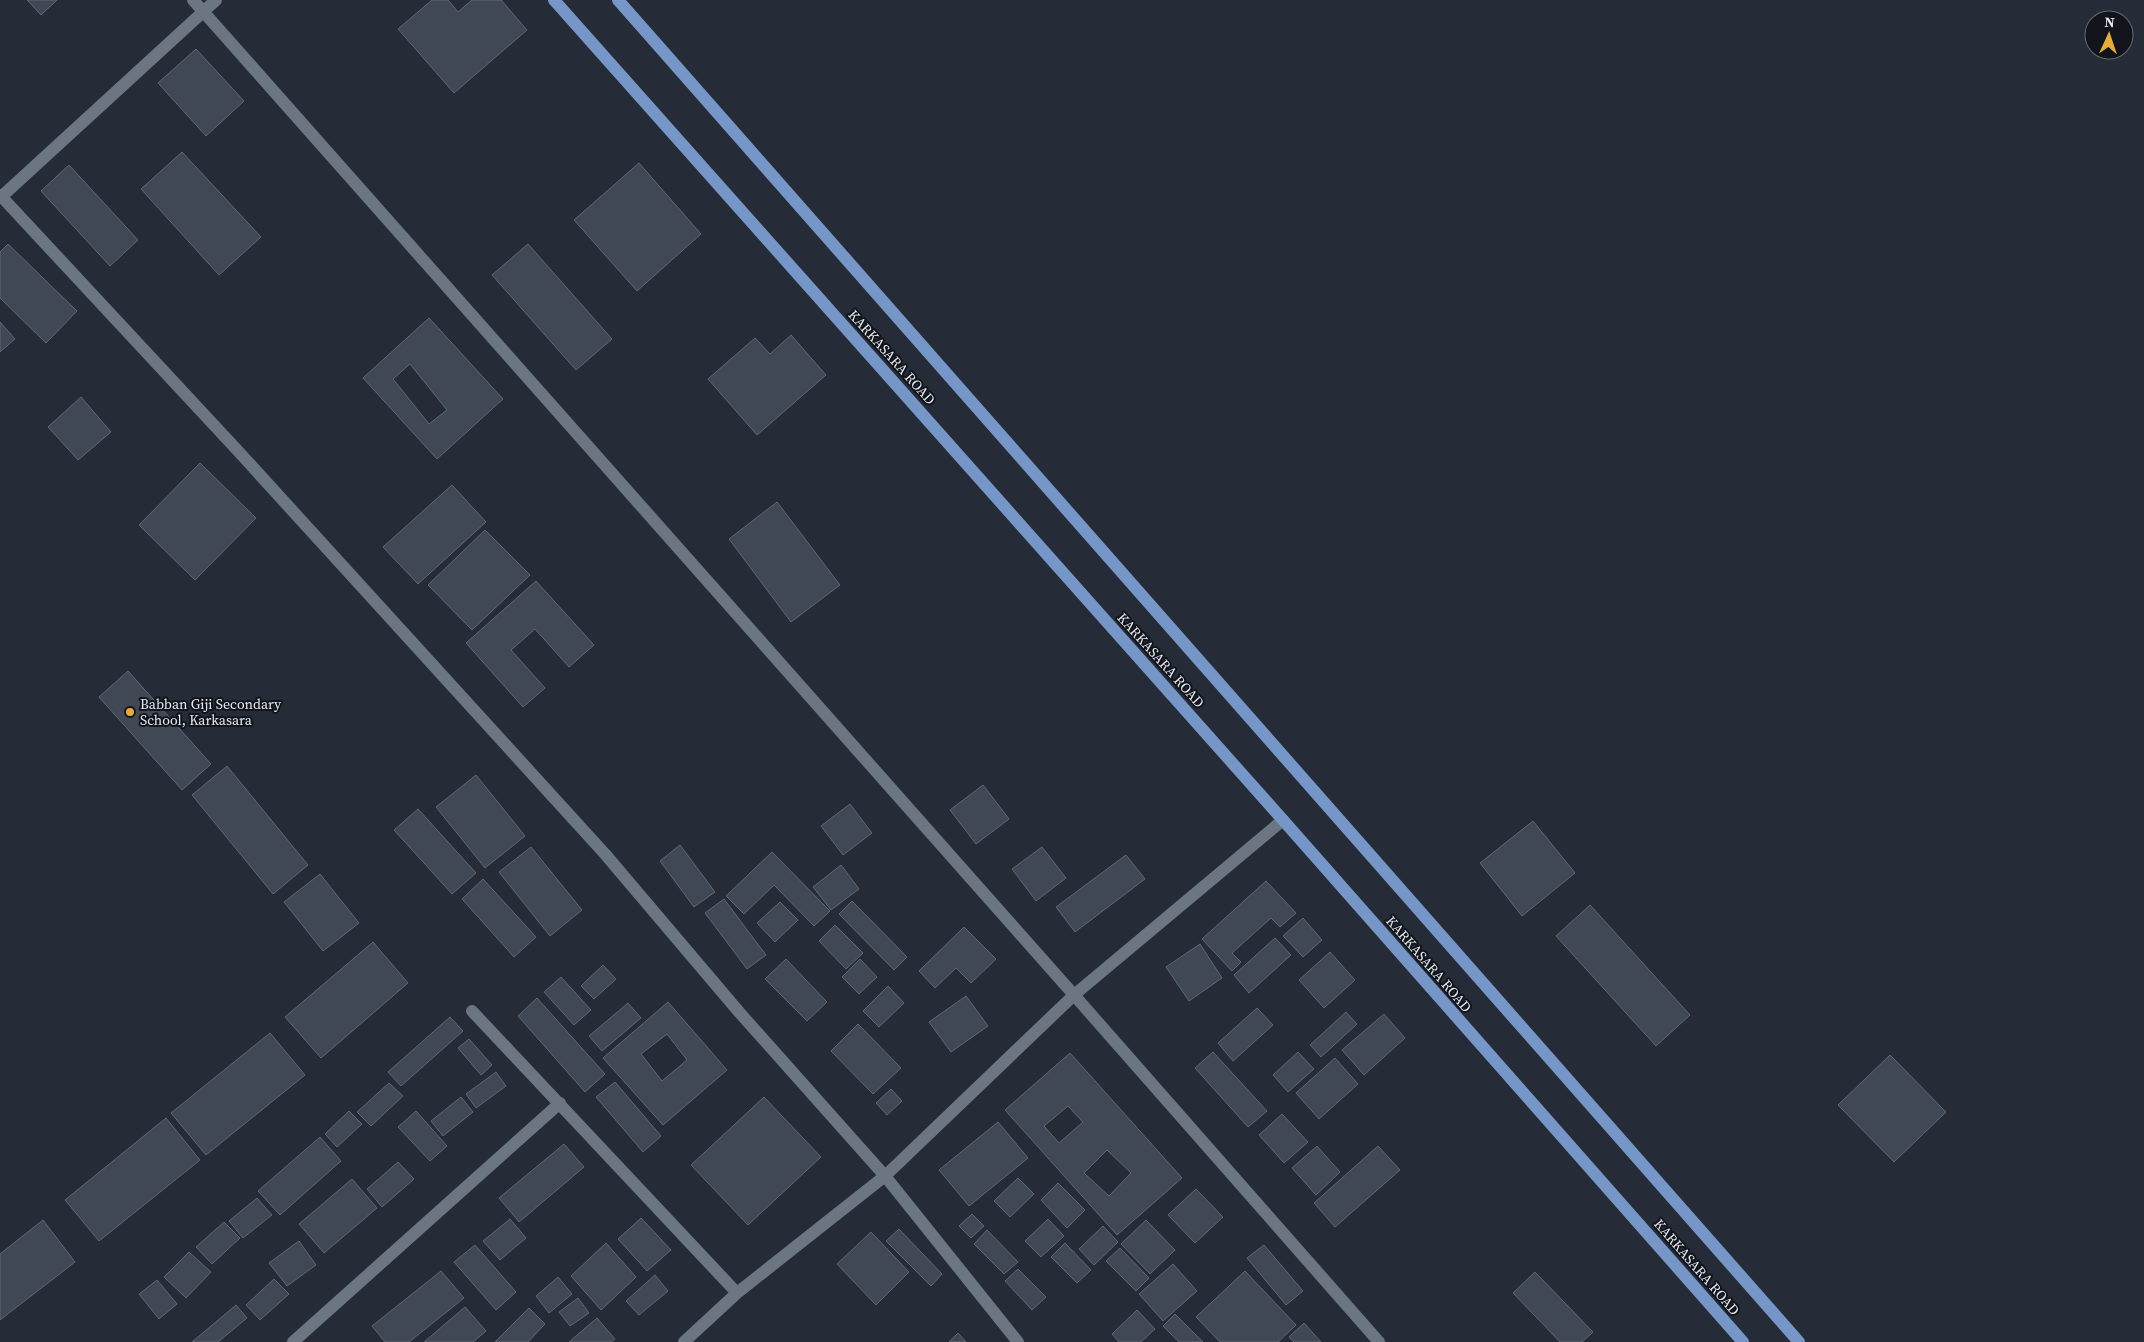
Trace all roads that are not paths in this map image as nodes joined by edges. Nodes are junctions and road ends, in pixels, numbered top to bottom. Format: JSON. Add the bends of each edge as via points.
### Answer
{"nodes":[{"id":1,"x":192,"y":0,"type":"edge"},
{"id":2,"x":216,"y":0,"type":"edge"},
{"id":3,"x":554,"y":0,"type":"edge"},
{"id":4,"x":618,"y":0,"type":"edge"},
{"id":5,"x":203,"y":12,"type":"junction"},
{"id":6,"x":0,"y":197,"type":"edge"},
{"id":7,"x":1283,"y":820,"type":"junction"},
{"id":8,"x":1074,"y":995,"type":"junction"},
{"id":9,"x":472,"y":1011,"type":"dead end"},
{"id":10,"x":560,"y":1103,"type":"junction"},
{"id":11,"x":886,"y":1176,"type":"junction"},
{"id":12,"x":737,"y":1293,"type":"junction"},
{"id":13,"x":293,"y":1342,"type":"edge"},
{"id":14,"x":684,"y":1342,"type":"edge"},
{"id":15,"x":1018,"y":1342,"type":"edge"},
{"id":16,"x":1378,"y":1342,"type":"edge"},
{"id":17,"x":1743,"y":1342,"type":"edge"},
{"id":18,"x":1799,"y":1342,"type":"edge"}],
"edges":[{"from":1,"to":5,"type":"street"},
{"from":2,"to":5,"type":"street"},
{"from":3,"to":7,"type":"main road","name":"KARKASARA ROAD"},
{"from":4,"to":18,"type":"main road","name":"KARKASARA ROAD"},
{"from":5,"to":6,"type":"street"},
{"from":5,"to":8,"type":"street"},
{"from":6,"to":11,"type":"street","via":[[598,846]]},
{"from":7,"to":8,"type":"street"},
{"from":7,"to":17,"type":"main road","name":"KARKASARA ROAD"},
{"from":8,"to":11,"type":"street"},
{"from":8,"to":16,"type":"street"},
{"from":9,"to":10,"type":"street"},
{"from":10,"to":12,"type":"street"},
{"from":10,"to":13,"type":"street"},
{"from":11,"to":12,"type":"street"},
{"from":11,"to":15,"type":"street"},
{"from":12,"to":14,"type":"street"}]}
